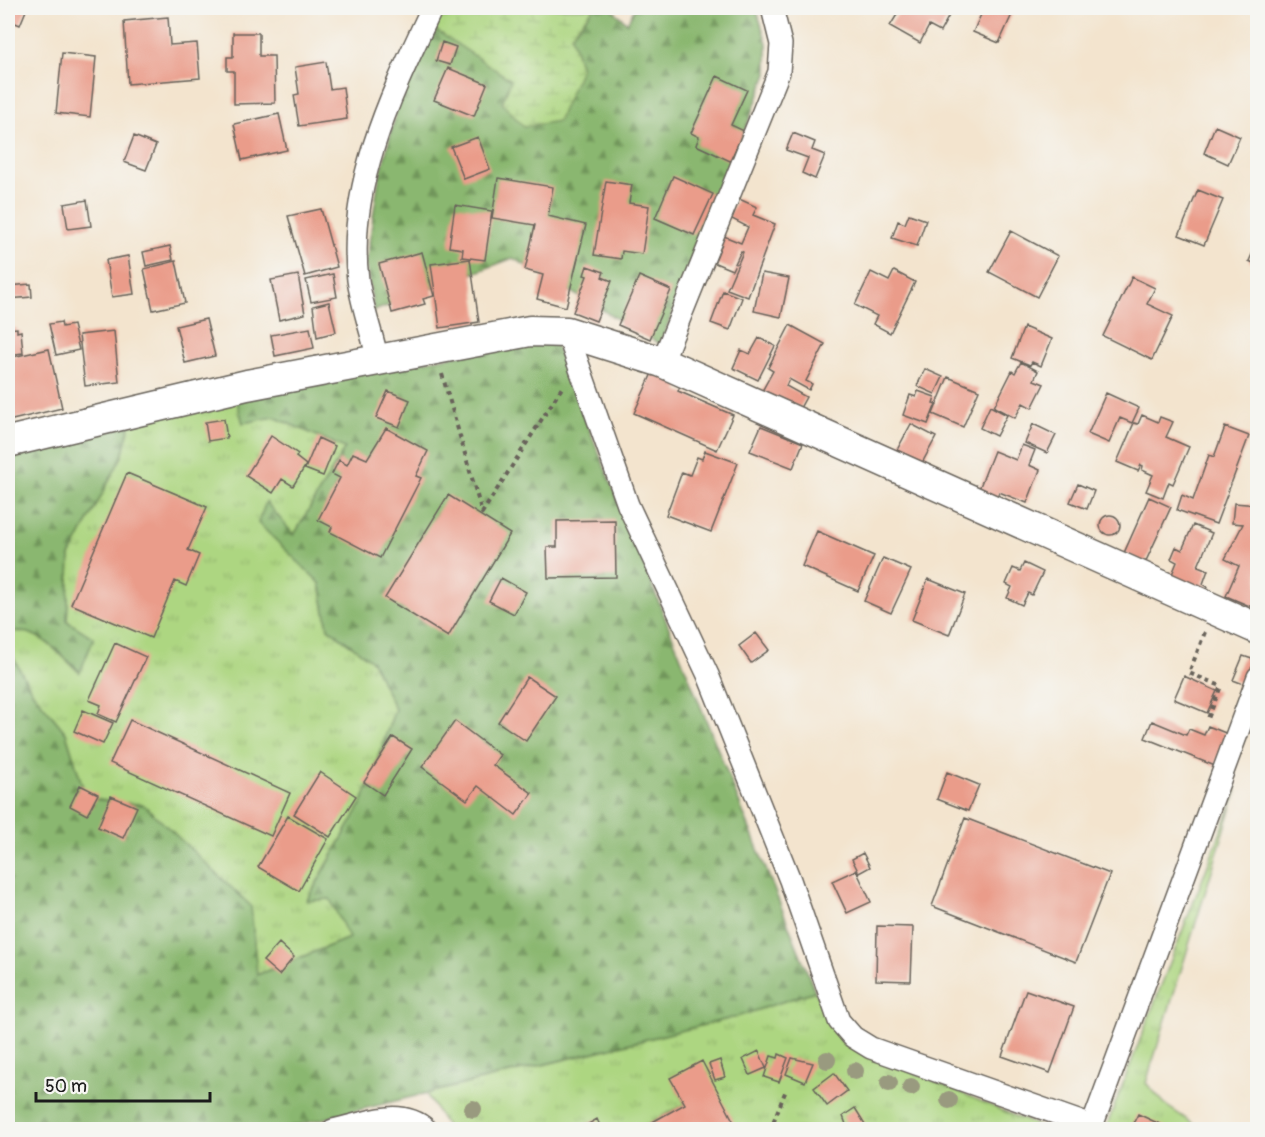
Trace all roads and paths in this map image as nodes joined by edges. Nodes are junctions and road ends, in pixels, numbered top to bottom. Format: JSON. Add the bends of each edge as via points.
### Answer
{"nodes":[{"id":1,"x":432,"y":8,"type":"edge"},
{"id":2,"x":772,"y":8,"type":"edge"},
{"id":3,"x":567,"y":332,"type":"junction"},
{"id":4,"x":435,"y":349,"type":"junction"},
{"id":5,"x":378,"y":360,"type":"junction"},
{"id":6,"x":662,"y":362,"type":"junction"},
{"id":7,"x":578,"y":363,"type":"junction"},
{"id":8,"x":8,"y":442,"type":"edge"},
{"id":9,"x":1214,"y":609,"type":"junction"},
{"id":10,"x":1257,"y":629,"type":"edge"},
{"id":11,"x":1257,"y":677,"type":"edge"},
{"id":12,"x":1207,"y":721,"type":"dead end"},
{"id":13,"x":786,"y":1090,"type":"dead end"},
{"id":14,"x":1091,"y":1128,"type":"edge"},
{"id":15,"x":333,"y":1130,"type":"edge"},
{"id":16,"x":428,"y":1130,"type":"edge"},
{"id":17,"x":770,"y":1130,"type":"edge"}],
"edges":[{"from":1,"to":5,"type":"street","via":[[378,128],[367,169],[358,230],[358,279]]},
{"from":2,"to":6,"type":"street","via":[[781,44],[779,72]]},
{"from":3,"to":4,"type":"main road","via":[[530,331]]},
{"from":3,"to":6,"type":"main road"},
{"from":3,"to":7,"type":"street"},
{"from":4,"to":5,"type":"main road"},
{"from":4,"to":7,"type":"path","via":[[482,513]]},
{"from":5,"to":8,"type":"main road","via":[[247,385]]},
{"from":6,"to":9,"type":"main road"},
{"from":7,"to":14,"type":"street","via":[[628,505],[708,675],[777,848],[839,1021],[871,1048]]},
{"from":9,"to":10,"type":"main road"},
{"from":9,"to":12,"type":"path","via":[[1189,673],[1221,686]]},
{"from":11,"to":14,"type":"street"},
{"from":13,"to":17,"type":"path"},
{"from":15,"to":16,"type":"street","via":[[396,1116],[417,1120]]}]}
